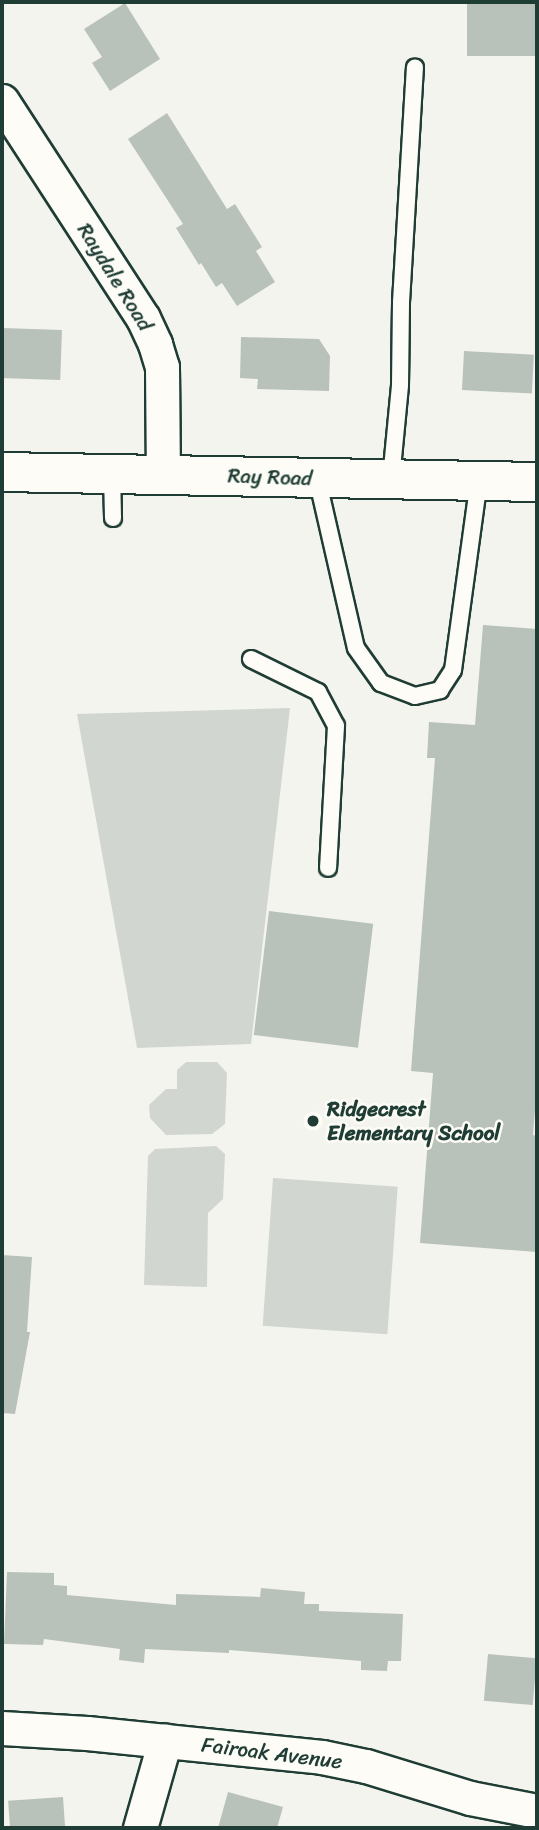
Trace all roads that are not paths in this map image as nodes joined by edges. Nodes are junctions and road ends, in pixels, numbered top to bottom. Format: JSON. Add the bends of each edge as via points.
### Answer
{"nodes":[{"id":1,"x":415,"y":68,"type":"dead end"},
{"id":2,"x":2,"y":102,"type":"edge"},
{"id":3,"x":2,"y":472,"type":"edge"},
{"id":4,"x":112,"y":473,"type":"junction"},
{"id":5,"x":163,"y":474,"type":"junction"},
{"id":6,"x":317,"y":478,"type":"junction"},
{"id":7,"x":390,"y":479,"type":"junction"},
{"id":8,"x":479,"y":481,"type":"junction"},
{"id":9,"x":537,"y":482,"type":"edge"},
{"id":10,"x":113,"y":518,"type":"dead end"},
{"id":11,"x":251,"y":659,"type":"dead end"},
{"id":12,"x":328,"y":869,"type":"dead end"},
{"id":13,"x":2,"y":1728,"type":"edge"},
{"id":14,"x":166,"y":1740,"type":"junction"},
{"id":15,"x":537,"y":1811,"type":"edge"},
{"id":16,"x":470,"y":1813,"type":"edge"},
{"id":17,"x":140,"y":1828,"type":"edge"}],
"edges":[{"from":1,"to":7,"type":"lane","via":[[400,385]]},
{"from":2,"to":5,"type":"street","name":"Raydale Road","via":[[155,344],[162,367]]},
{"from":3,"to":4,"type":"street","name":"Ray Road"},
{"from":4,"to":5,"type":"street","name":"Ray Road"},
{"from":4,"to":10,"type":"lane"},
{"from":5,"to":6,"type":"street","name":"Ray Road"},
{"from":6,"to":7,"type":"street","name":"Ray Road"},
{"from":6,"to":8,"type":"lane","via":[[356,648],[381,682],[415,696],[440,690],[453,670]]},
{"from":7,"to":8,"type":"street","name":"Ray Road"},
{"from":8,"to":9,"type":"street","name":"Ray Road"},
{"from":11,"to":12,"type":"lane","via":[[317,692],[336,726]]},
{"from":13,"to":14,"type":"street","name":"Fairoak Avenue"},
{"from":14,"to":16,"type":"street","name":"Fairoak Avenue","via":[[366,1766]]},
{"from":14,"to":17,"type":"street"},
{"from":15,"to":16,"type":"street","name":"Fairoak Avenue"}]}
